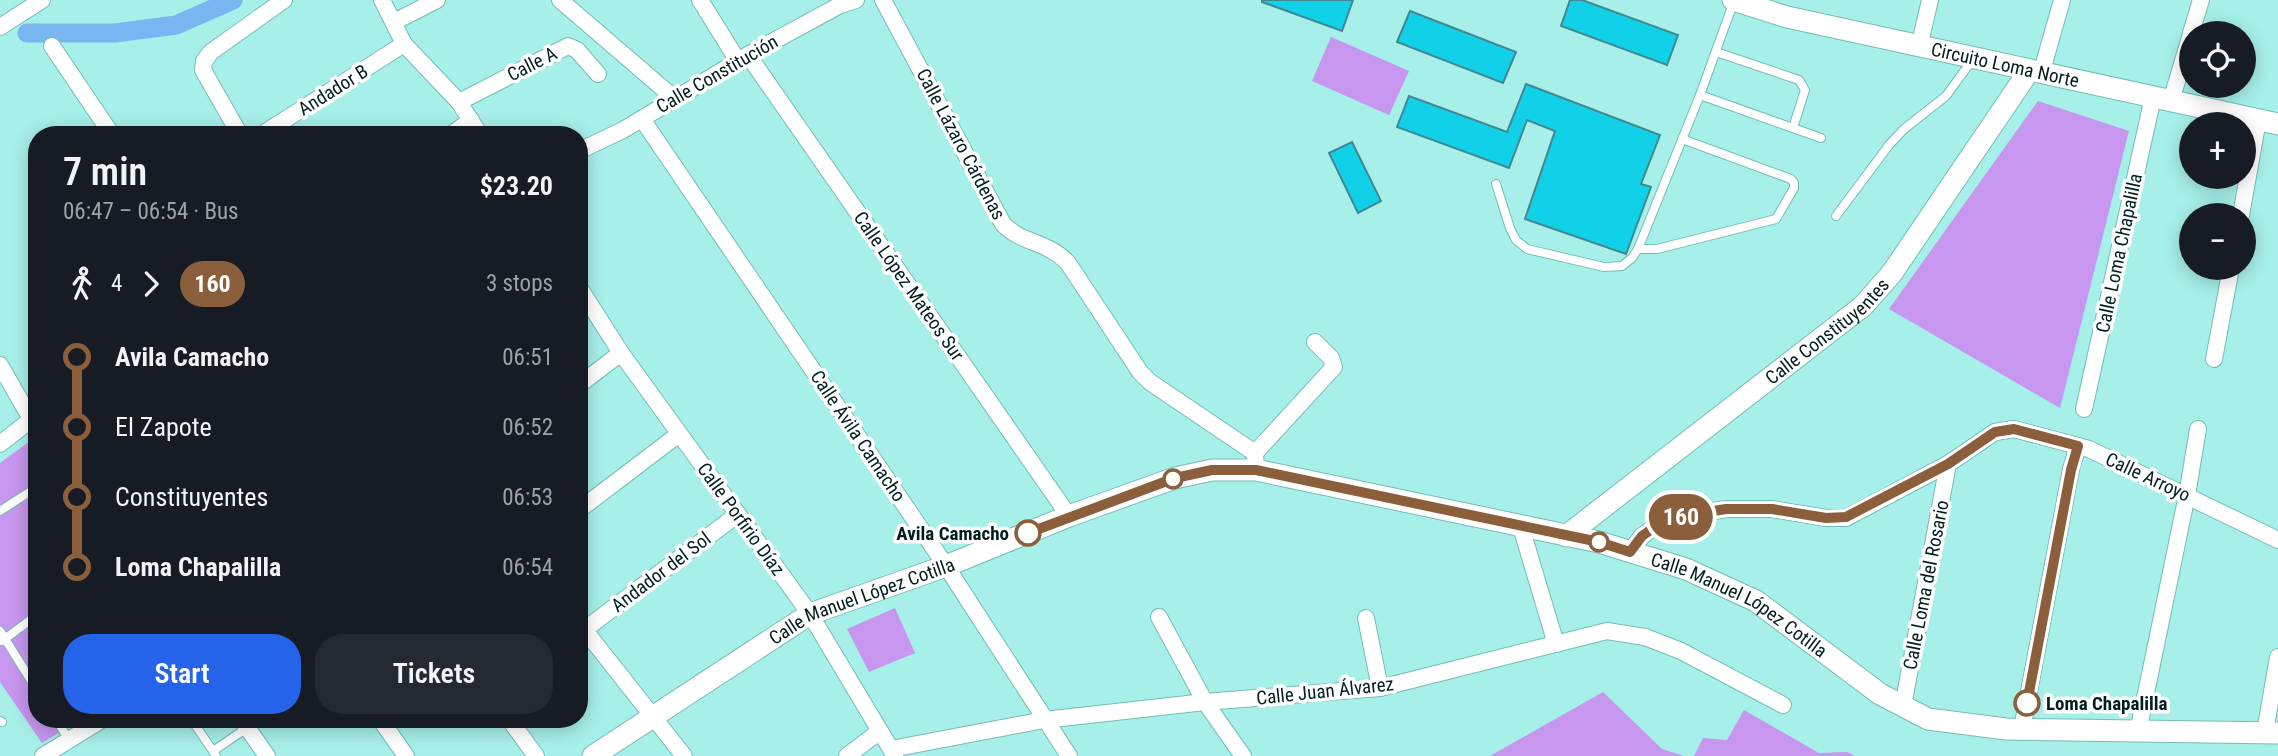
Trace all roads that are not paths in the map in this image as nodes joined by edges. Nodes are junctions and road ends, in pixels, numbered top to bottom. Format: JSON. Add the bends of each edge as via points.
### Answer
{"nodes":[{"id":1,"x":43,"y":0,"type":"edge"},
{"id":2,"x":284,"y":0,"type":"edge"},
{"id":3,"x":382,"y":0,"type":"edge"},
{"id":4,"x":437,"y":0,"type":"edge"},
{"id":5,"x":559,"y":0,"type":"edge"},
{"id":6,"x":700,"y":0,"type":"edge"},
{"id":7,"x":856,"y":0,"type":"edge"},
{"id":8,"x":883,"y":0,"type":"edge"},
{"id":9,"x":1734,"y":0,"type":"edge"},
{"id":10,"x":1930,"y":0,"type":"edge"},
{"id":11,"x":2062,"y":0,"type":"edge"},
{"id":12,"x":2201,"y":0,"type":"edge"},
{"id":13,"x":838,"y":3,"type":"edge"},
{"id":14,"x":1789,"y":9,"type":"edge"},
{"id":15,"x":2195,"y":21,"type":"edge"},
{"id":16,"x":394,"y":22,"type":"junction"},
{"id":17,"x":0,"y":27,"type":"edge"},
{"id":18,"x":404,"y":44,"type":"junction"},
{"id":19,"x":52,"y":46,"type":"dead end"},
{"id":20,"x":1919,"y":47,"type":"junction"},
{"id":21,"x":1716,"y":52,"type":"junction"},
{"id":22,"x":743,"y":58,"type":"junction"},
{"id":23,"x":1973,"y":59,"type":"junction"},
{"id":24,"x":2179,"y":60,"type":"edge"},
{"id":25,"x":2035,"y":72,"type":"junction"},
{"id":26,"x":598,"y":74,"type":"dead end"},
{"id":27,"x":1700,"y":95,"type":"junction"},
{"id":28,"x":674,"y":98,"type":"junction"},
{"id":29,"x":2162,"y":99,"type":"junction"},
{"id":30,"x":459,"y":102,"type":"junction"},
{"id":31,"x":642,"y":119,"type":"junction"},
{"id":32,"x":471,"y":120,"type":"junction"},
{"id":33,"x":2268,"y":122,"type":"edge"},
{"id":34,"x":106,"y":126,"type":"edge"},
{"id":35,"x":235,"y":126,"type":"edge"},
{"id":36,"x":275,"y":126,"type":"edge"},
{"id":37,"x":463,"y":126,"type":"edge"},
{"id":38,"x":475,"y":126,"type":"edge"},
{"id":39,"x":1793,"y":128,"type":"junction"},
{"id":40,"x":1821,"y":138,"type":"dead end"},
{"id":41,"x":1682,"y":139,"type":"junction"},
{"id":42,"x":588,"y":146,"type":"edge"},
{"id":43,"x":1496,"y":184,"type":"dead end"},
{"id":44,"x":2244,"y":203,"type":"edge"},
{"id":45,"x":1836,"y":216,"type":"dead end"},
{"id":46,"x":1638,"y":249,"type":"junction"},
{"id":47,"x":2229,"y":280,"type":"edge"},
{"id":48,"x":588,"y":301,"type":"edge"},
{"id":49,"x":1315,"y":342,"type":"dead end"},
{"id":50,"x":621,"y":353,"type":"junction"},
{"id":51,"x":2214,"y":359,"type":"dead end"},
{"id":52,"x":0,"y":365,"type":"edge"},
{"id":53,"x":588,"y":378,"type":"edge"},
{"id":54,"x":28,"y":408,"type":"edge"},
{"id":55,"x":2084,"y":409,"type":"dead end"},
{"id":56,"x":28,"y":422,"type":"edge"},
{"id":57,"x":2197,"y":429,"type":"dead end"},
{"id":58,"x":679,"y":434,"type":"junction"},
{"id":59,"x":0,"y":444,"type":"edge"},
{"id":60,"x":2078,"y":446,"type":"junction"},
{"id":61,"x":1255,"y":462,"type":"junction"},
{"id":62,"x":1948,"y":464,"type":"junction"},
{"id":63,"x":28,"y":493,"type":"edge"},
{"id":64,"x":2187,"y":495,"type":"junction"},
{"id":65,"x":588,"y":503,"type":"edge"},
{"id":66,"x":0,"y":511,"type":"edge"},
{"id":67,"x":738,"y":514,"type":"junction"},
{"id":68,"x":1069,"y":516,"type":"junction"},
{"id":69,"x":1521,"y":527,"type":"junction"},
{"id":70,"x":1566,"y":536,"type":"junction"},
{"id":71,"x":2278,"y":540,"type":"edge"},
{"id":72,"x":1630,"y":552,"type":"junction"},
{"id":73,"x":946,"y":566,"type":"junction"},
{"id":74,"x":810,"y":614,"type":"junction"},
{"id":75,"x":1159,"y":617,"type":"dead end"},
{"id":76,"x":1366,"y":618,"type":"dead end"},
{"id":77,"x":28,"y":621,"type":"edge"},
{"id":78,"x":588,"y":622,"type":"edge"},
{"id":79,"x":588,"y":634,"type":"edge"},
{"id":80,"x":2,"y":638,"type":"edge"},
{"id":81,"x":1556,"y":644,"type":"junction"},
{"id":82,"x":2278,"y":657,"type":"edge"},
{"id":83,"x":28,"y":677,"type":"edge"},
{"id":84,"x":1380,"y":688,"type":"junction"},
{"id":85,"x":1205,"y":702,"type":"junction"},
{"id":86,"x":1783,"y":705,"type":"dead end"},
{"id":87,"x":1903,"y":706,"type":"junction"},
{"id":88,"x":654,"y":716,"type":"junction"},
{"id":89,"x":1044,"y":720,"type":"junction"},
{"id":90,"x":61,"y":728,"type":"edge"},
{"id":91,"x":88,"y":728,"type":"edge"},
{"id":92,"x":197,"y":728,"type":"edge"},
{"id":93,"x":240,"y":728,"type":"edge"},
{"id":94,"x":247,"y":728,"type":"edge"},
{"id":95,"x":386,"y":728,"type":"edge"},
{"id":96,"x":516,"y":728,"type":"edge"},
{"id":97,"x":2022,"y":729,"type":"junction"},
{"id":98,"x":880,"y":731,"type":"junction"},
{"id":99,"x":2138,"y":732,"type":"junction"},
{"id":100,"x":2272,"y":732,"type":"edge"},
{"id":101,"x":69,"y":740,"type":"junction"},
{"id":102,"x":893,"y":752,"type":"edge"},
{"id":103,"x":214,"y":754,"type":"edge"},
{"id":104,"x":43,"y":756,"type":"edge"},
{"id":105,"x":267,"y":756,"type":"edge"},
{"id":106,"x":406,"y":756,"type":"edge"},
{"id":107,"x":536,"y":756,"type":"edge"},
{"id":108,"x":593,"y":756,"type":"edge"},
{"id":109,"x":684,"y":756,"type":"edge"},
{"id":110,"x":847,"y":756,"type":"edge"},
{"id":111,"x":1069,"y":756,"type":"edge"},
{"id":112,"x":1242,"y":756,"type":"edge"}],
"edges":[{"from":1,"to":17,"type":"street"},
{"from":2,"to":35,"type":"street","via":[[204,61],[203,70]]},
{"from":3,"to":16,"type":"street"},
{"from":4,"to":16,"type":"street"},
{"from":5,"to":28,"type":"street"},
{"from":6,"to":22,"type":"street","name":"Calle López Mateos Sur"},
{"from":7,"to":13,"type":"street","name":"Calle Constitución"},
{"from":8,"to":61,"type":"street","name":"Calle Lázaro Cárdenas","via":[[1003,224],[1019,237],[1049,247],[1068,263],[1140,372]]},
{"from":9,"to":14,"type":"street","name":"Circuito Loma Norte"},
{"from":9,"to":21,"type":"lane"},
{"from":10,"to":20,"type":"street"},
{"from":11,"to":25,"type":"street"},
{"from":12,"to":15,"type":"street","name":"Calle Loma Chapalilla"},
{"from":13,"to":22,"type":"street","name":"Calle Constitución"},
{"from":14,"to":20,"type":"street","name":"Circuito Loma Norte"},
{"from":16,"to":18,"type":"street"},
{"from":18,"to":30,"type":"street"},
{"from":18,"to":36,"type":"street","name":"Andador B"},
{"from":19,"to":34,"type":"street"},
{"from":20,"to":23,"type":"street","name":"Circuito Loma Norte"},
{"from":21,"to":27,"type":"lane"},
{"from":21,"to":39,"type":"lane","via":[[1799,80],[1805,90]]},
{"from":22,"to":28,"type":"street","name":"Calle Constitución"},
{"from":22,"to":68,"type":"street","name":"Calle López Mateos Sur"},
{"from":23,"to":25,"type":"street","name":"Circuito Loma Norte"},
{"from":23,"to":45,"type":"lane","via":[[1945,96],[1889,145]]},
{"from":24,"to":29,"type":"street","name":"Calle Loma Chapalilla"},
{"from":25,"to":29,"type":"street","name":"Circuito Loma Norte"},
{"from":25,"to":70,"type":"street","name":"Calle Constituyentes","via":[[1892,273],[1863,306]]},
{"from":26,"to":30,"type":"street","name":"Calle A","via":[[568,46]]},
{"from":27,"to":39,"type":"lane"},
{"from":27,"to":41,"type":"lane"},
{"from":28,"to":31,"type":"street","name":"Calle Constitución"},
{"from":29,"to":33,"type":"street","name":"Circuito Loma Norte"},
{"from":29,"to":55,"type":"street","name":"Calle Loma Chapalilla"},
{"from":30,"to":32,"type":"street"},
{"from":31,"to":42,"type":"street","name":"Calle Constitución"},
{"from":31,"to":73,"type":"street","name":"Calle Ávila Camacho"},
{"from":32,"to":37,"type":"street"},
{"from":32,"to":38,"type":"street"},
{"from":33,"to":44,"type":"street"},
{"from":39,"to":40,"type":"lane"},
{"from":41,"to":46,"type":"lane"},
{"from":41,"to":46,"type":"lane","via":[[1791,179],[1794,188],[1776,219],[1657,249]]},
{"from":43,"to":46,"type":"lane","via":[[1510,228],[1527,249],[1604,267],[1622,266]]},
{"from":47,"to":51,"type":"street"},
{"from":48,"to":50,"type":"street","name":"Calle Porfirio Díaz"},
{"from":49,"to":61,"type":"street","via":[[1334,367]]},
{"from":50,"to":53,"type":"street"},
{"from":50,"to":58,"type":"street","name":"Calle Porfirio Díaz"},
{"from":52,"to":54,"type":"street"},
{"from":56,"to":59,"type":"street"},
{"from":57,"to":64,"type":"street"},
{"from":58,"to":65,"type":"street"},
{"from":58,"to":67,"type":"street","name":"Calle Porfirio Díaz"},
{"from":60,"to":62,"type":"street","name":"Calle Arroyo","via":[[2014,429],[1995,432]]},
{"from":60,"to":64,"type":"street","name":"Calle Arroyo"},
{"from":60,"to":97,"type":"street"},
{"from":61,"to":68,"type":"street","name":"Calle Manuel López Cotilla","via":[[1175,478]]},
{"from":61,"to":69,"type":"street","name":"Calle Manuel López Cotilla"},
{"from":62,"to":72,"type":"street","name":"Calle Arroyo","via":[[1846,517],[1772,509],[1726,509],[1682,516],[1656,526]]},
{"from":62,"to":87,"type":"street","name":"Calle Loma del Rosario"},
{"from":63,"to":66,"type":"lane"},
{"from":64,"to":71,"type":"street","name":"Calle Arroyo"},
{"from":64,"to":99,"type":"street"},
{"from":67,"to":74,"type":"street","name":"Calle Porfirio Díaz"},
{"from":67,"to":78,"type":"street","name":"Andador del Sol"},
{"from":68,"to":73,"type":"street","name":"Calle Manuel López Cotilla"},
{"from":69,"to":70,"type":"street","name":"Calle Manuel López Cotilla"},
{"from":69,"to":81,"type":"street"},
{"from":70,"to":72,"type":"street","name":"Calle Manuel López Cotilla"},
{"from":72,"to":87,"type":"street","name":"Calle Manuel López Cotilla","via":[[1686,569],[1756,601],[1880,694]]},
{"from":73,"to":74,"type":"street","name":"Calle Manuel López Cotilla"},
{"from":73,"to":89,"type":"street","name":"Calle Ávila Camacho"},
{"from":74,"to":88,"type":"street","name":"Calle Manuel López Cotilla"},
{"from":74,"to":98,"type":"street","name":"Calle Porfirio Díaz"},
{"from":75,"to":85,"type":"street"},
{"from":76,"to":84,"type":"street"},
{"from":77,"to":80,"type":"lane"},
{"from":79,"to":88,"type":"street"},
{"from":80,"to":83,"type":"lane"},
{"from":81,"to":84,"type":"street","name":"Calle Juan Álvarez"},
{"from":81,"to":86,"type":"street","name":"Calle Juan Álvarez","via":[[1607,631],[1645,638],[1681,651]]},
{"from":82,"to":100,"type":"street"},
{"from":84,"to":85,"type":"street","name":"Calle Juan Álvarez"},
{"from":85,"to":89,"type":"street","name":"Calle Juan Álvarez"},
{"from":85,"to":112,"type":"street"},
{"from":87,"to":97,"type":"street","name":"Calle Manuel López Cotilla","via":[[1928,719]]},
{"from":88,"to":108,"type":"street","name":"Calle Manuel López Cotilla"},
{"from":88,"to":109,"type":"street"},
{"from":89,"to":102,"type":"street","name":"Calle Juan Álvarez"},
{"from":89,"to":111,"type":"street","name":"Calle Ávila Camacho"},
{"from":90,"to":101,"type":"lane"},
{"from":91,"to":101,"type":"street"},
{"from":92,"to":103,"type":"lane"},
{"from":93,"to":103,"type":"lane"},
{"from":94,"to":105,"type":"street"},
{"from":95,"to":106,"type":"street"},
{"from":96,"to":107,"type":"street"},
{"from":97,"to":99,"type":"street","name":"Calle Manuel López Cotilla"},
{"from":98,"to":102,"type":"street","name":"Calle Porfirio Díaz"},
{"from":98,"to":110,"type":"street"},
{"from":99,"to":100,"type":"street","name":"Calle Manuel López Cotilla"},
{"from":101,"to":104,"type":"street"}]}
